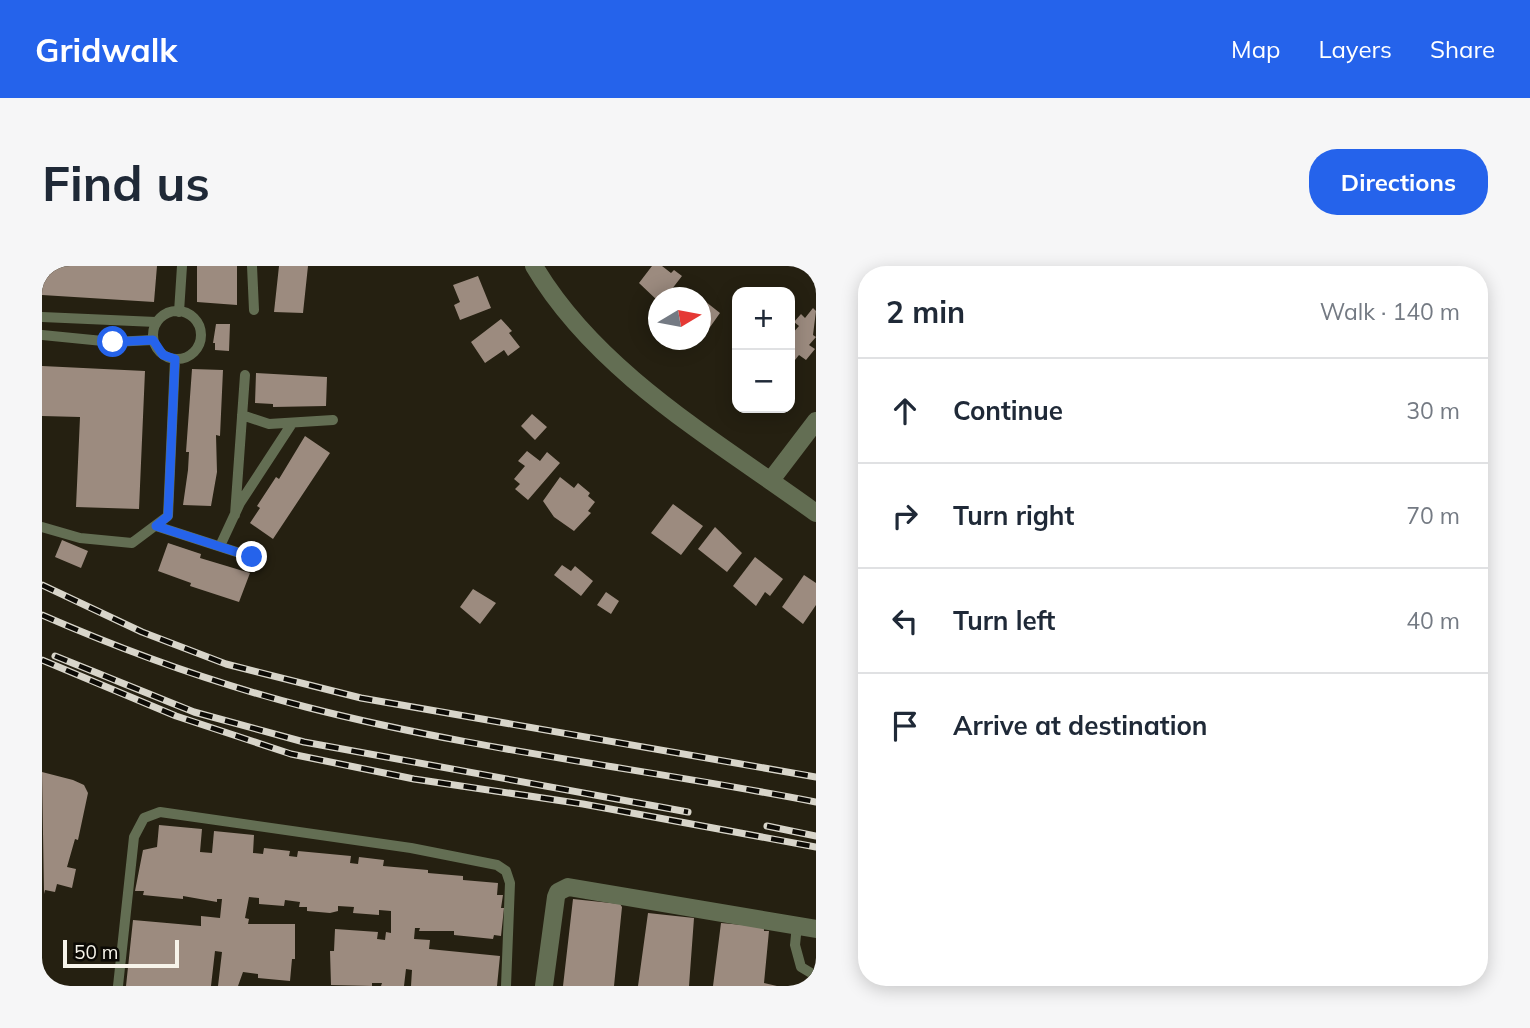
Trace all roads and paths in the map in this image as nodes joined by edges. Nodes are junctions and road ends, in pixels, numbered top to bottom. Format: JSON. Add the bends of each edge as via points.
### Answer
{"nodes":[{"id":1,"x":182,"y":266,"type":"edge"},
{"id":2,"x":252,"y":266,"type":"edge"},
{"id":3,"x":534,"y":266,"type":"edge"},
{"id":4,"x":254,"y":310,"type":"dead end"},
{"id":5,"x":180,"y":312,"type":"junction"},
{"id":6,"x":42,"y":317,"type":"edge"},
{"id":7,"x":156,"y":322,"type":"junction"},
{"id":8,"x":42,"y":335,"type":"edge"},
{"id":9,"x":153,"y":340,"type":"junction"},
{"id":10,"x":175,"y":359,"type":"junction"},
{"id":11,"x":245,"y":375,"type":"dead end"},
{"id":12,"x":242,"y":415,"type":"junction"},
{"id":13,"x":333,"y":420,"type":"dead end"},
{"id":14,"x":816,"y":421,"type":"edge"},
{"id":15,"x":291,"y":425,"type":"junction"},
{"id":16,"x":771,"y":480,"type":"junction"},
{"id":17,"x":816,"y":513,"type":"edge"},
{"id":18,"x":235,"y":515,"type":"junction"},
{"id":19,"x":156,"y":526,"type":"junction"},
{"id":20,"x":42,"y":527,"type":"edge"},
{"id":21,"x":220,"y":546,"type":"junction"},
{"id":22,"x":252,"y":557,"type":"dead end"},
{"id":23,"x":797,"y":925,"type":"junction"},
{"id":24,"x":816,"y":929,"type":"edge"},
{"id":25,"x":816,"y":976,"type":"edge"},
{"id":26,"x":118,"y":986,"type":"edge"},
{"id":27,"x":506,"y":986,"type":"edge"},
{"id":28,"x":544,"y":986,"type":"edge"}],
"edges":[{"from":1,"to":5,"type":"lane"},
{"from":2,"to":4,"type":"lane"},
{"from":3,"to":16,"type":"street","via":[[562,309],[603,353]]},
{"from":5,"to":7,"type":"lane","via":[[171,311]]},
{"from":5,"to":10,"type":"lane","via":[[195,319],[200,341],[194,352]]},
{"from":6,"to":7,"type":"lane"},
{"from":7,"to":9,"type":"lane"},
{"from":8,"to":9,"type":"lane","via":[[113,342]]},
{"from":9,"to":10,"type":"lane","via":[[163,355]]},
{"from":10,"to":19,"type":"lane","via":[[168,516]]},
{"from":11,"to":12,"type":"lane"},
{"from":12,"to":15,"type":"lane"},
{"from":12,"to":18,"type":"lane"},
{"from":13,"to":15,"type":"lane"},
{"from":14,"to":16,"type":"street"},
{"from":15,"to":18,"type":"lane"},
{"from":16,"to":17,"type":"street"},
{"from":18,"to":21,"type":"lane"},
{"from":19,"to":20,"type":"lane","via":[[132,543],[80,538]]},
{"from":19,"to":21,"type":"lane"},
{"from":21,"to":22,"type":"lane"},
{"from":23,"to":24,"type":"street"},
{"from":23,"to":25,"type":"lane","via":[[794,945],[801,967]]},
{"from":23,"to":28,"type":"street","via":[[568,887],[556,897]]},
{"from":26,"to":27,"type":"lane","via":[[134,837],[144,818],[160,812],[497,864],[510,883]]}]}
